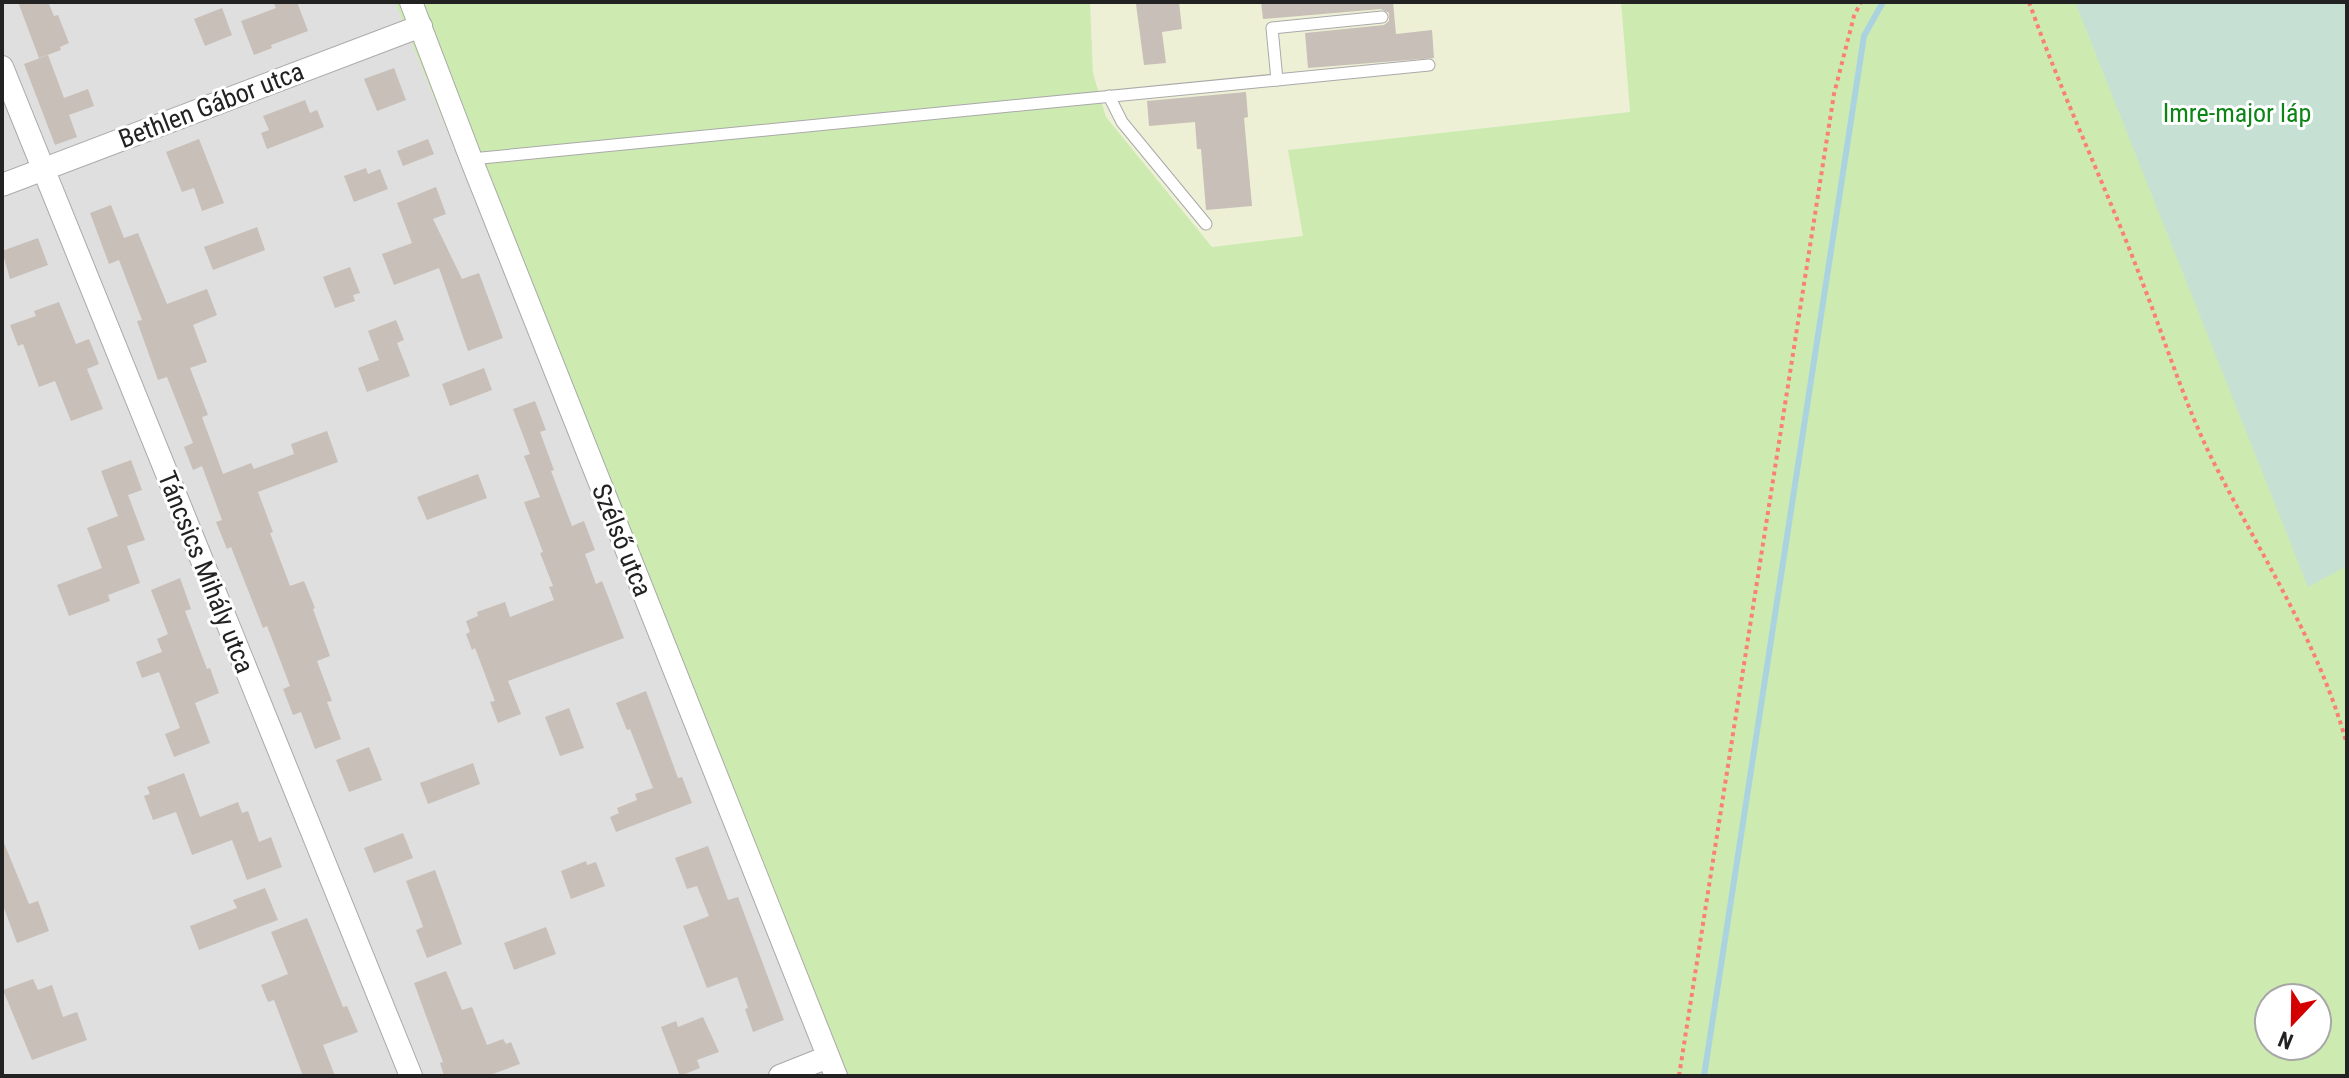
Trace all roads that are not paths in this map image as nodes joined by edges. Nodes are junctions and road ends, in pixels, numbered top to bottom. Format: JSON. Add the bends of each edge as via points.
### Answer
{"nodes":[{"id":1,"x":411,"y":2,"type":"edge"},
{"id":2,"x":1382,"y":17,"type":"dead end"},
{"id":3,"x":421,"y":26,"type":"junction"},
{"id":4,"x":1429,"y":65,"type":"dead end"},
{"id":5,"x":2,"y":67,"type":"edge"},
{"id":6,"x":1277,"y":80,"type":"junction"},
{"id":7,"x":1109,"y":96,"type":"junction"},
{"id":8,"x":471,"y":159,"type":"junction"},
{"id":9,"x":42,"y":168,"type":"junction"},
{"id":10,"x":2,"y":185,"type":"edge"},
{"id":11,"x":1206,"y":224,"type":"dead end"},
{"id":12,"x":832,"y":1066,"type":"edge"},
{"id":13,"x":411,"y":1076,"type":"edge"},
{"id":14,"x":780,"y":1076,"type":"edge"}],
"edges":[{"from":1,"to":3,"type":"street","name":"Szélső utca"},
{"from":2,"to":6,"type":"lane","via":[[1272,28]]},
{"from":3,"to":8,"type":"street","name":"Szélső utca"},
{"from":3,"to":9,"type":"street","name":"Bethlen Gábor utca"},
{"from":4,"to":6,"type":"lane"},
{"from":5,"to":9,"type":"street","name":"Táncsics Mihály utca"},
{"from":6,"to":7,"type":"lane"},
{"from":7,"to":8,"type":"lane"},
{"from":7,"to":11,"type":"lane","via":[[1122,122]]},
{"from":8,"to":12,"type":"street","name":"Szélső utca"},
{"from":9,"to":10,"type":"street","name":"Bethlen Gábor utca"},
{"from":9,"to":13,"type":"street","name":"Táncsics Mihály utca"},
{"from":12,"to":14,"type":"street"}]}
